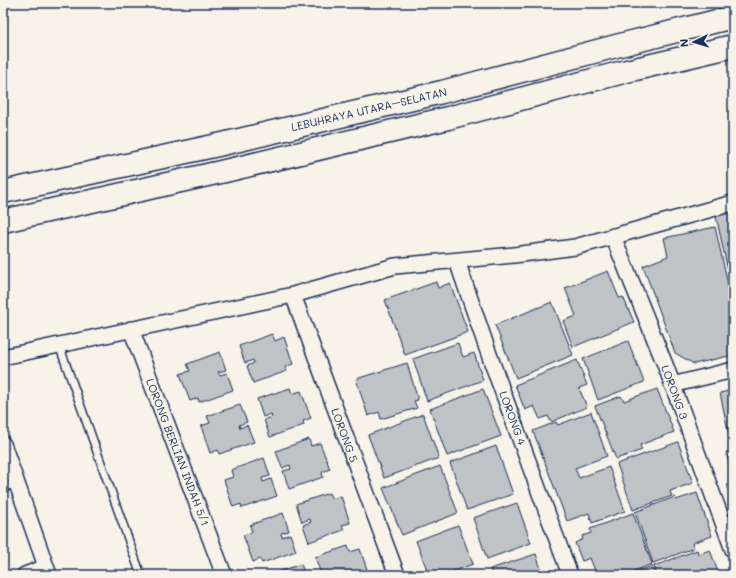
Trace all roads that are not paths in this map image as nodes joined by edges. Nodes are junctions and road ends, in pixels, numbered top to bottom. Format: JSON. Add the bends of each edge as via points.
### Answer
{"nodes":[{"id":1,"x":733,"y":17,"type":"edge"},
{"id":2,"x":733,"y":46,"type":"edge"},
{"id":3,"x":3,"y":192,"type":"edge"},
{"id":4,"x":733,"y":203,"type":"edge"},
{"id":5,"x":3,"y":221,"type":"edge"},
{"id":6,"x":613,"y":236,"type":"junction"},
{"id":7,"x":457,"y":261,"type":"junction"},
{"id":8,"x":293,"y":295,"type":"junction"},
{"id":9,"x":131,"y":329,"type":"junction"},
{"id":10,"x":59,"y":344,"type":"junction"},
{"id":11,"x":3,"y":357,"type":"edge"},
{"id":12,"x":733,"y":370,"type":"edge"},
{"id":13,"x":672,"y":385,"type":"junction"},
{"id":14,"x":3,"y":444,"type":"edge"},
{"id":15,"x":10,"y":485,"type":"edge"},
{"id":16,"x":730,"y":534,"type":"edge"},
{"id":17,"x":733,"y":550,"type":"edge"},
{"id":18,"x":48,"y":571,"type":"edge"},
{"id":19,"x":25,"y":575,"type":"edge"},
{"id":20,"x":141,"y":575,"type":"edge"},
{"id":21,"x":224,"y":575,"type":"edge"},
{"id":22,"x":397,"y":575,"type":"edge"},
{"id":23,"x":570,"y":575,"type":"edge"}],
"edges":[{"from":1,"to":3,"type":"highway","name":"LEBUHRAYA UTARA–SELATAN","via":[[442,92]]},
{"from":2,"to":5,"type":"highway","via":[[433,122]]},
{"from":4,"to":6,"type":"street"},
{"from":6,"to":7,"type":"street","via":[[562,250]]},
{"from":6,"to":13,"type":"street","name":"LORONG 3"},
{"from":7,"to":8,"type":"street","via":[[395,266]]},
{"from":7,"to":23,"type":"street","name":"LORONG 4"},
{"from":8,"to":9,"type":"street"},
{"from":8,"to":22,"type":"street","name":"LORONG 5"},
{"from":9,"to":10,"type":"street"},
{"from":9,"to":21,"type":"street","name":"LORONG BERLIAN INDAH 5/1"},
{"from":10,"to":11,"type":"street"},
{"from":10,"to":20,"type":"lane"},
{"from":12,"to":13,"type":"street"},
{"from":13,"to":16,"type":"street","name":"LORONG 3"},
{"from":14,"to":15,"type":"street"},
{"from":15,"to":18,"type":"street"},
{"from":16,"to":17,"type":"street","name":"LORONG 3"},
{"from":18,"to":19,"type":"street"}]}
